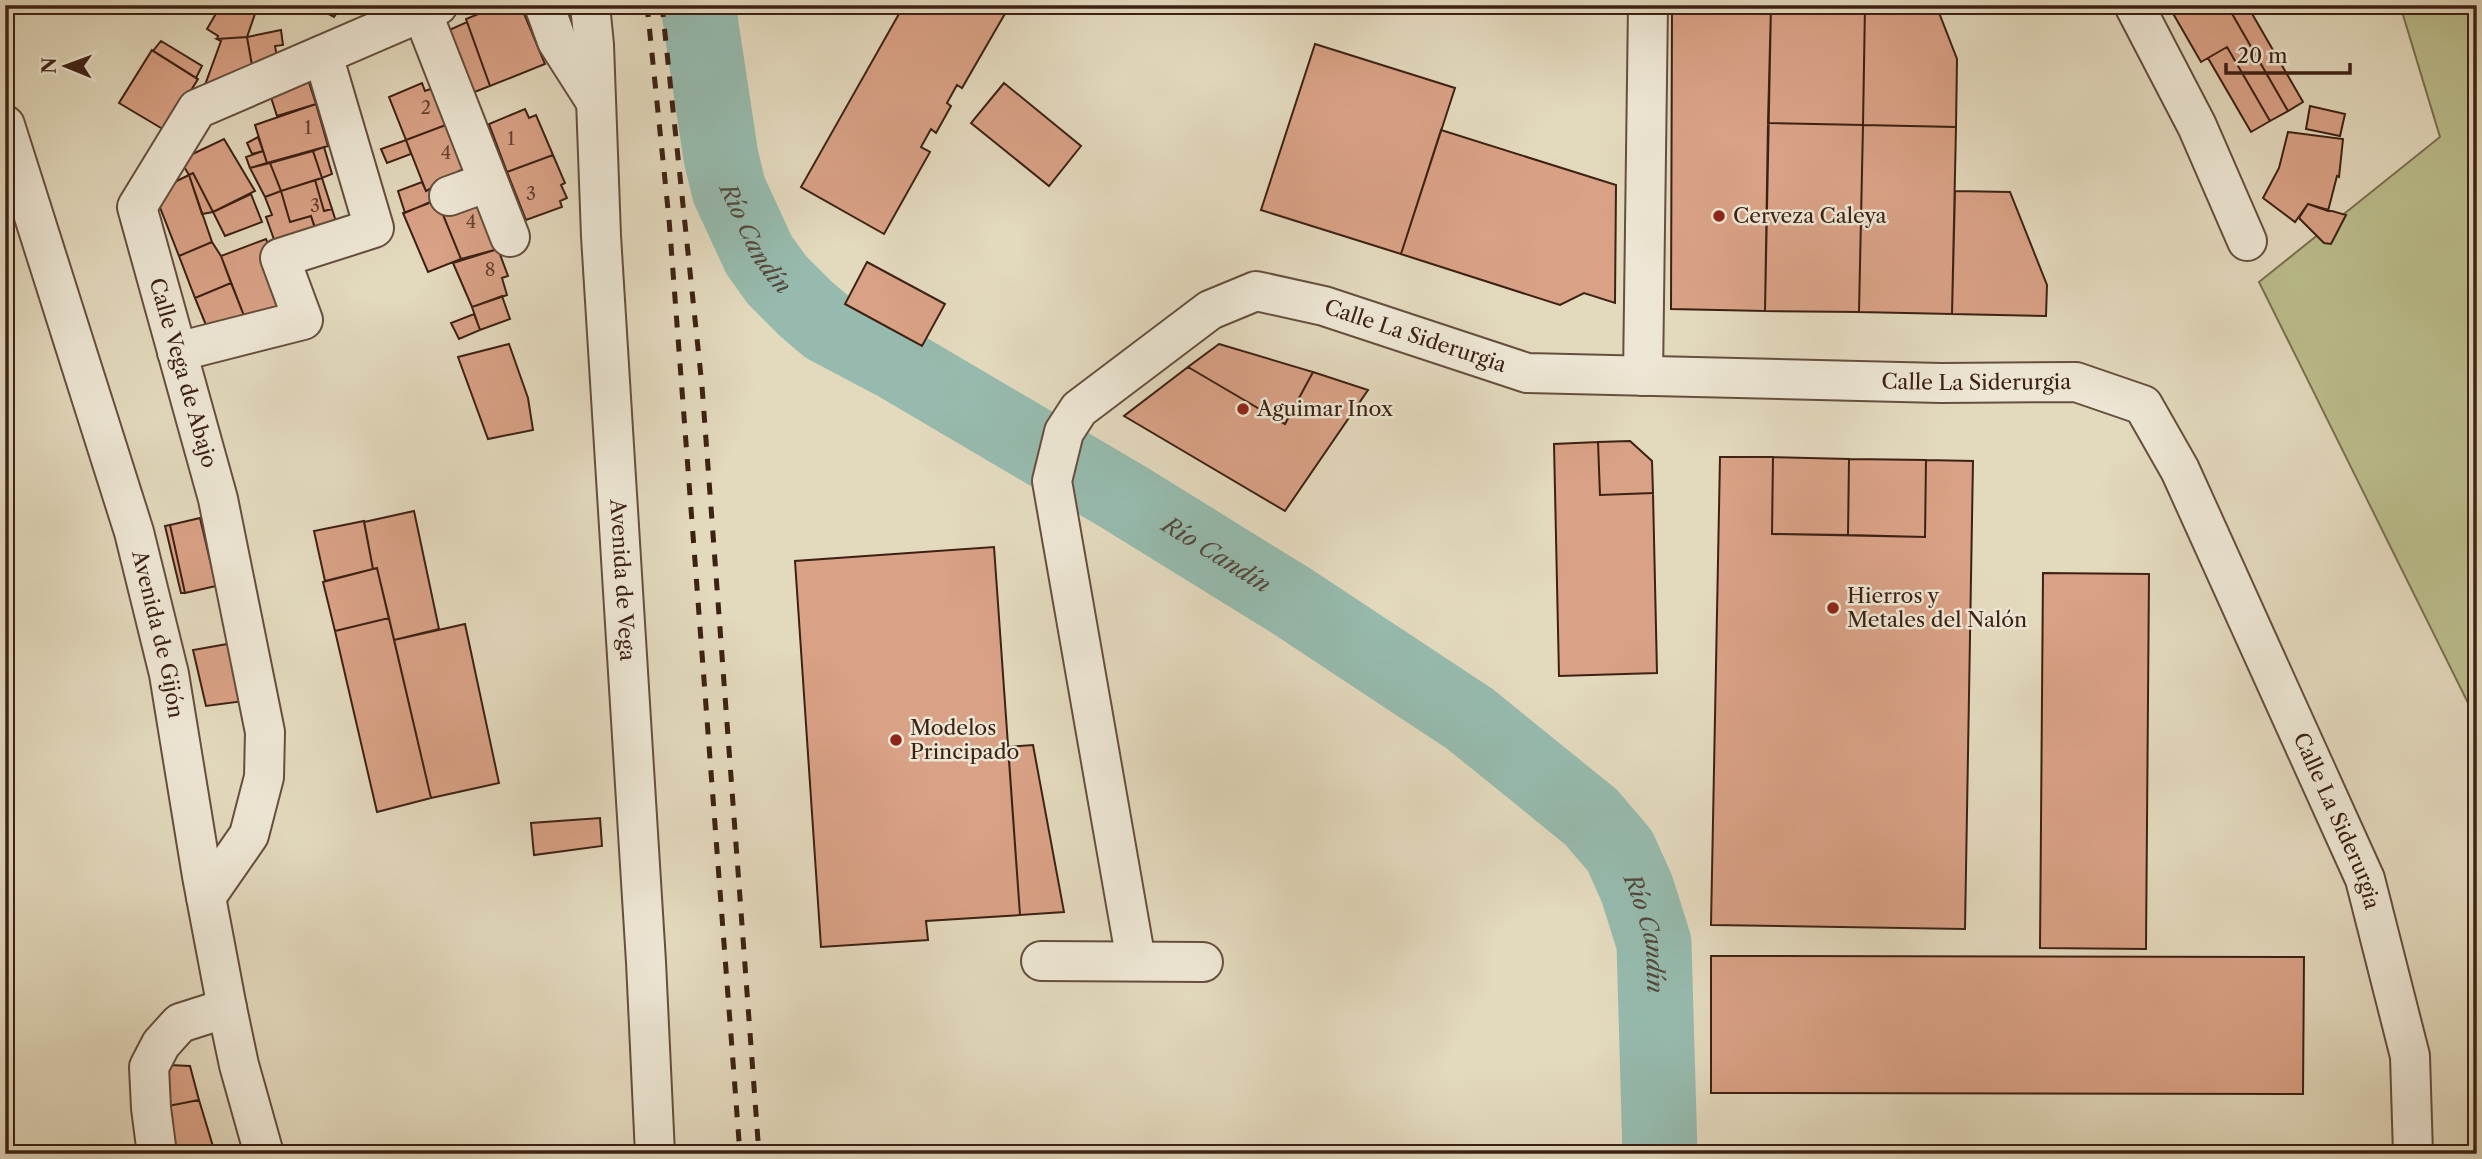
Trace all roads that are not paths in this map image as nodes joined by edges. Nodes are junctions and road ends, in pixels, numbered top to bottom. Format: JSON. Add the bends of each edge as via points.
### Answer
{"nodes":[{"id":1,"x":544,"y":5,"type":"edge"},
{"id":2,"x":590,"y":5,"type":"edge"},
{"id":3,"x":1648,"y":5,"type":"edge"},
{"id":4,"x":2134,"y":5,"type":"edge"},
{"id":5,"x":430,"y":9,"type":"edge"},
{"id":6,"x":323,"y":55,"type":"junction"},
{"id":7,"x":595,"y":101,"type":"junction"},
{"id":8,"x":5,"y":125,"type":"edge"},
{"id":9,"x":488,"y":181,"type":"junction"},
{"id":10,"x":449,"y":195,"type":"dead end"},
{"id":11,"x":510,"y":237,"type":"dead end"},
{"id":12,"x":2247,"y":241,"type":"dead end"},
{"id":13,"x":177,"y":352,"type":"junction"},
{"id":14,"x":1643,"y":376,"type":"junction"},
{"id":15,"x":206,"y":897,"type":"junction"},
{"id":16,"x":1041,"y":961,"type":"dead end"},
{"id":17,"x":1136,"y":961,"type":"junction"},
{"id":18,"x":1203,"y":962,"type":"dead end"},
{"id":19,"x":227,"y":1009,"type":"junction"},
{"id":20,"x":157,"y":1154,"type":"edge"},
{"id":21,"x":264,"y":1154,"type":"edge"},
{"id":22,"x":655,"y":1154,"type":"edge"},
{"id":23,"x":2413,"y":1154,"type":"edge"}],
"edges":[{"from":1,"to":7,"type":"street","via":[[558,41]]},
{"from":2,"to":7,"type":"street","name":"Avenida de Vega"},
{"from":3,"to":14,"type":"street"},
{"from":4,"to":12,"type":"street","via":[[2197,126]]},
{"from":5,"to":6,"type":"street","name":"Calle Vega de Abajo"},
{"from":5,"to":9,"type":"street"},
{"from":6,"to":13,"type":"street","name":"Calle Vega de Abajo","via":[[197,109],[137,207]]},
{"from":6,"to":13,"type":"street","via":[[374,228],[280,257],[303,320]]},
{"from":7,"to":22,"type":"street","name":"Avenida de Vega"},
{"from":8,"to":15,"type":"street","name":"Avenida de Gijón","via":[[134,532],[169,674]]},
{"from":9,"to":10,"type":"street"},
{"from":9,"to":11,"type":"street"},
{"from":13,"to":15,"type":"street","name":"Calle Vega de Abajo","via":[[218,499],[265,732],[264,777],[249,835]]},
{"from":14,"to":17,"type":"street","name":"Calle La Siderurgia","via":[[1527,373],[1324,306],[1256,291],[1210,310],[1079,409],[1065,432],[1052,481]]},
{"from":14,"to":23,"type":"street","name":"Calle La Siderurgia","via":[[2076,382],[2143,405],[2180,470],[2365,880],[2410,1056]]},
{"from":15,"to":19,"type":"street","name":"Avenida de Gijón"},
{"from":16,"to":17,"type":"street"},
{"from":17,"to":18,"type":"street"},
{"from":19,"to":20,"type":"street","via":[[180,1023],[161,1044],[149,1068]]},
{"from":19,"to":21,"type":"street","name":"Avenida de Gijón"}]}
